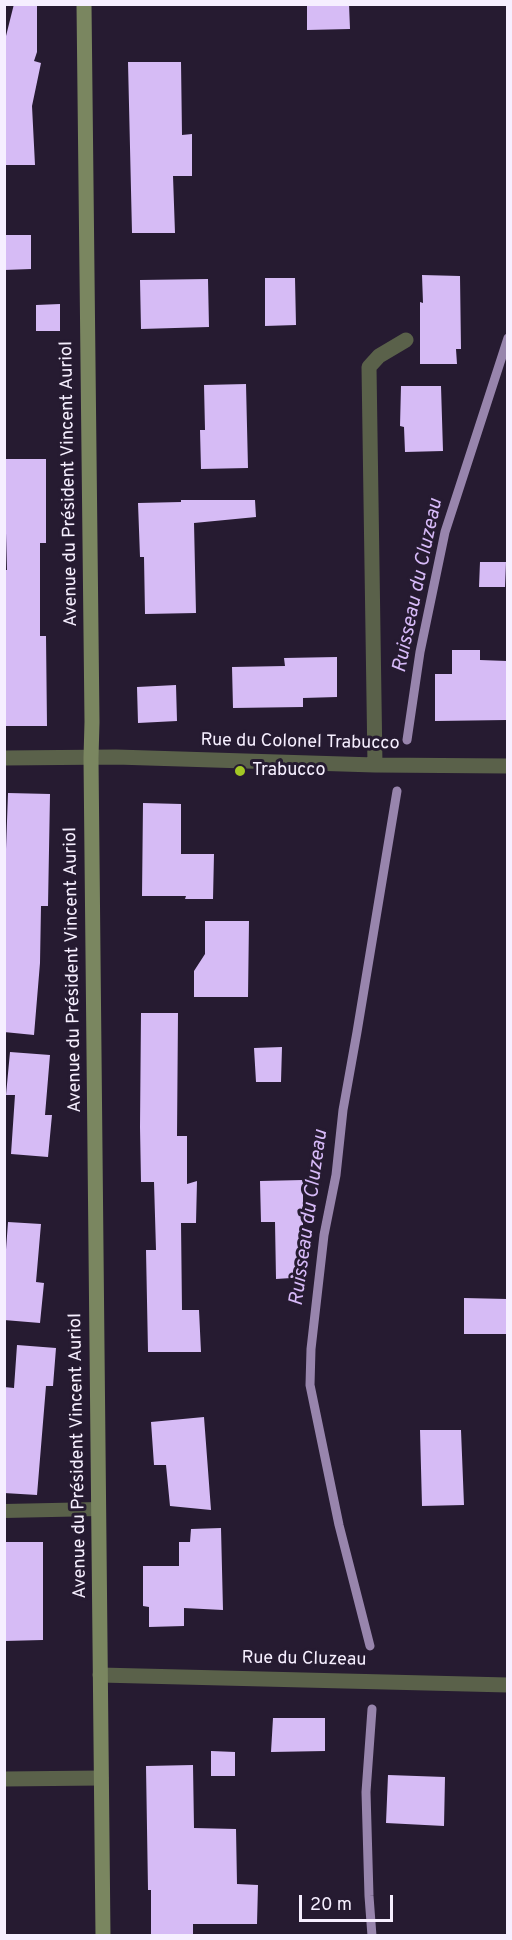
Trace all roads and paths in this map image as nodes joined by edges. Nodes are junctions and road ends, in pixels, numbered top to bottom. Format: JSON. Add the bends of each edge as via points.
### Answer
{"nodes":[{"id":1,"x":84,"y":4,"type":"edge"},
{"id":2,"x":406,"y":340,"type":"dead end"},
{"id":3,"x":4,"y":758,"type":"edge"},
{"id":4,"x":91,"y":758,"type":"junction"},
{"id":5,"x":375,"y":765,"type":"junction"},
{"id":6,"x":507,"y":766,"type":"edge"},
{"id":7,"x":99,"y":1509,"type":"junction"},
{"id":8,"x":4,"y":1510,"type":"edge"},
{"id":9,"x":100,"y":1675,"type":"junction"},
{"id":10,"x":507,"y":1685,"type":"edge"},
{"id":11,"x":101,"y":1778,"type":"junction"},
{"id":12,"x":4,"y":1779,"type":"edge"},
{"id":13,"x":103,"y":1935,"type":"edge"}],
"edges":[{"from":1,"to":4,"type":"main road","name":"Avenue du Président Vincent Auriol"},
{"from":2,"to":5,"type":"street","via":[[369,367]]},
{"from":3,"to":4,"type":"street","name":"Rue du Colonel Trabucco"},
{"from":4,"to":5,"type":"street","name":"Rue du Colonel Trabucco"},
{"from":4,"to":7,"type":"main road","name":"Avenue du Président Vincent Auriol"},
{"from":5,"to":6,"type":"street","name":"Rue du Colonel Trabucco"},
{"from":7,"to":8,"type":"lane"},
{"from":7,"to":9,"type":"main road","name":"Avenue du Président Vincent Auriol"},
{"from":9,"to":10,"type":"street","name":"Rue du Cluzeau"},
{"from":9,"to":11,"type":"main road","name":"Avenue du Président Vincent Auriol"},
{"from":11,"to":12,"type":"street"},
{"from":11,"to":13,"type":"main road","name":"Avenue du Président Vincent Auriol"}]}
